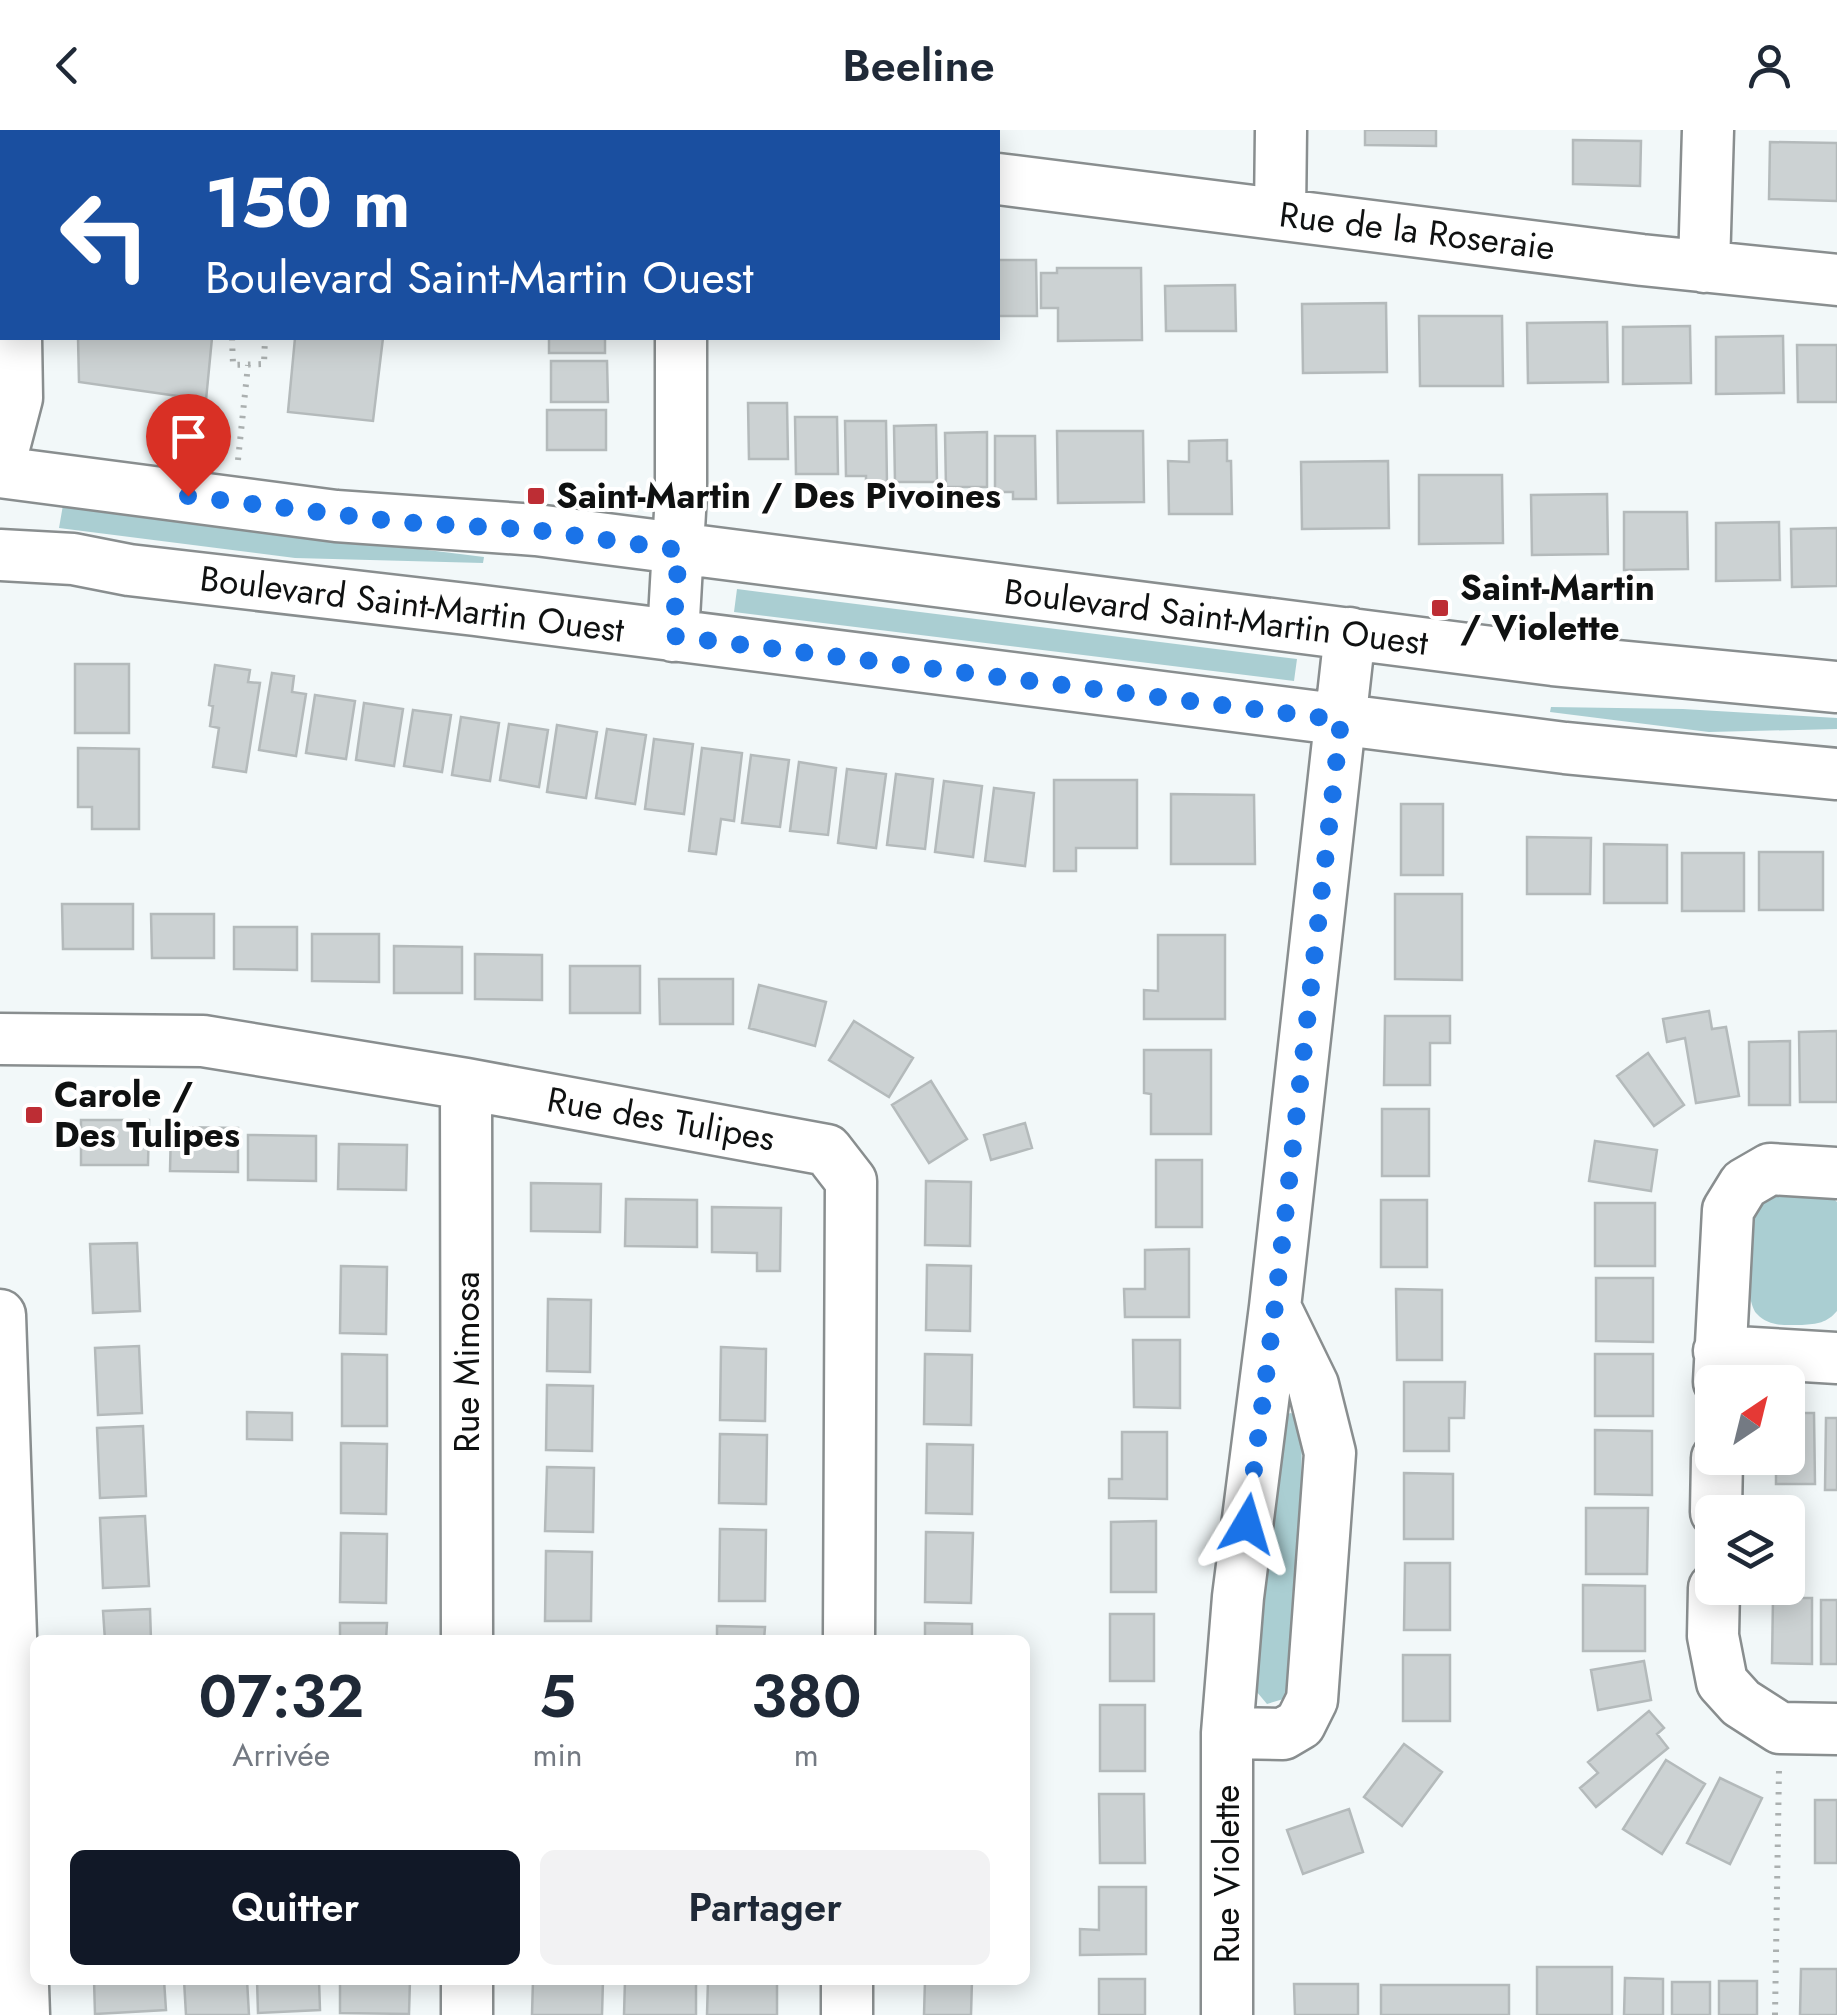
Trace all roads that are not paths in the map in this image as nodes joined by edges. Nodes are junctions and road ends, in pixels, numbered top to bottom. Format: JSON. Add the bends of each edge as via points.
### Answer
{"nodes":[{"id":1,"x":1280,"y":130,"type":"edge"},
{"id":2,"x":1708,"y":130,"type":"edge"},
{"id":3,"x":1000,"y":179,"type":"edge"},
{"id":4,"x":1280,"y":214,"type":"junction"},
{"id":5,"x":1704,"y":267,"type":"junction"},
{"id":6,"x":1837,"y":280,"type":"edge"},
{"id":7,"x":16,"y":340,"type":"edge"},
{"id":8,"x":681,"y":340,"type":"edge"},
{"id":9,"x":0,"y":463,"type":"edge"},
{"id":10,"x":0,"y":472,"type":"edge"},
{"id":11,"x":679,"y":550,"type":"junction"},
{"id":12,"x":0,"y":555,"type":"edge"},
{"id":13,"x":1350,"y":633,"type":"junction"},
{"id":14,"x":673,"y":636,"type":"junction"},
{"id":15,"x":1837,"y":687,"type":"edge"},
{"id":16,"x":1341,"y":720,"type":"junction"},
{"id":17,"x":1837,"y":774,"type":"edge"},
{"id":18,"x":0,"y":1039,"type":"edge"},
{"id":19,"x":466,"y":1084,"type":"junction"},
{"id":20,"x":1837,"y":1173,"type":"edge"},
{"id":21,"x":1275,"y":1306,"type":"junction"},
{"id":22,"x":0,"y":1314,"type":"edge"},
{"id":23,"x":1837,"y":1358,"type":"edge"},
{"id":24,"x":1719,"y":1365,"type":"edge"},
{"id":25,"x":1745,"y":1365,"type":"edge"},
{"id":26,"x":1714,"y":1605,"type":"edge"},
{"id":27,"x":467,"y":1635,"type":"edge"},
{"id":28,"x":848,"y":1635,"type":"edge"},
{"id":29,"x":1837,"y":1729,"type":"edge"},
{"id":30,"x":1228,"y":1734,"type":"junction"},
{"id":31,"x":467,"y":1985,"type":"edge"},
{"id":32,"x":847,"y":1985,"type":"edge"},
{"id":33,"x":24,"y":2015,"type":"edge"},
{"id":34,"x":467,"y":2015,"type":"edge"},
{"id":35,"x":846,"y":2015,"type":"edge"},
{"id":36,"x":1227,"y":2015,"type":"edge"}],
"edges":[{"from":1,"to":4,"type":"street"},
{"from":2,"to":5,"type":"street"},
{"from":3,"to":4,"type":"street","name":"Rue de la Roseraie"},
{"from":4,"to":5,"type":"street","name":"Rue de la Roseraie"},
{"from":5,"to":6,"type":"street","name":"Rue de la Roseraie"},
{"from":7,"to":9,"type":"street","via":[[17,398]]},
{"from":8,"to":11,"type":"street"},
{"from":10,"to":11,"type":"street","name":"Boulevard Saint-Martin Ouest","via":[[336,516],[536,530]]},
{"from":11,"to":13,"type":"street","name":"Boulevard Saint-Martin Ouest"},
{"from":11,"to":14,"type":"street"},
{"from":12,"to":14,"type":"street","name":"Boulevard Saint-Martin Ouest","via":[[72,558]]},
{"from":13,"to":15,"type":"street","name":"Boulevard Saint-Martin Ouest"},
{"from":13,"to":16,"type":"street","name":"Rue Violette"},
{"from":14,"to":16,"type":"street","name":"Boulevard Saint-Martin Ouest"},
{"from":16,"to":17,"type":"street","name":"Boulevard Saint-Martin Ouest"},
{"from":16,"to":21,"type":"street","name":"Rue Violette"},
{"from":18,"to":19,"type":"street","name":"Rue des Tulipes","via":[[203,1040]]},
{"from":19,"to":27,"type":"street","name":"Rue Mimosa"},
{"from":19,"to":28,"type":"street","name":"Rue des Tulipes","via":[[827,1150],[851,1181]]},
{"from":20,"to":24,"type":"street","via":[[1770,1169],[1744,1184],[1728,1210]]},
{"from":21,"to":30,"type":"street","name":"Rue Violette","via":[[1238,1597]]},
{"from":21,"to":30,"type":"street","name":"Rue Violette","via":[[1313,1385],[1330,1453],[1312,1700],[1300,1724],[1283,1734]]},
{"from":22,"to":33,"type":"street"},
{"from":23,"to":25,"type":"street"},
{"from":26,"to":29,"type":"street","via":[[1722,1682],[1741,1703],[1780,1728]]},
{"from":30,"to":36,"type":"street","name":"Rue Violette"},
{"from":31,"to":34,"type":"street"},
{"from":32,"to":35,"type":"street"}]}
